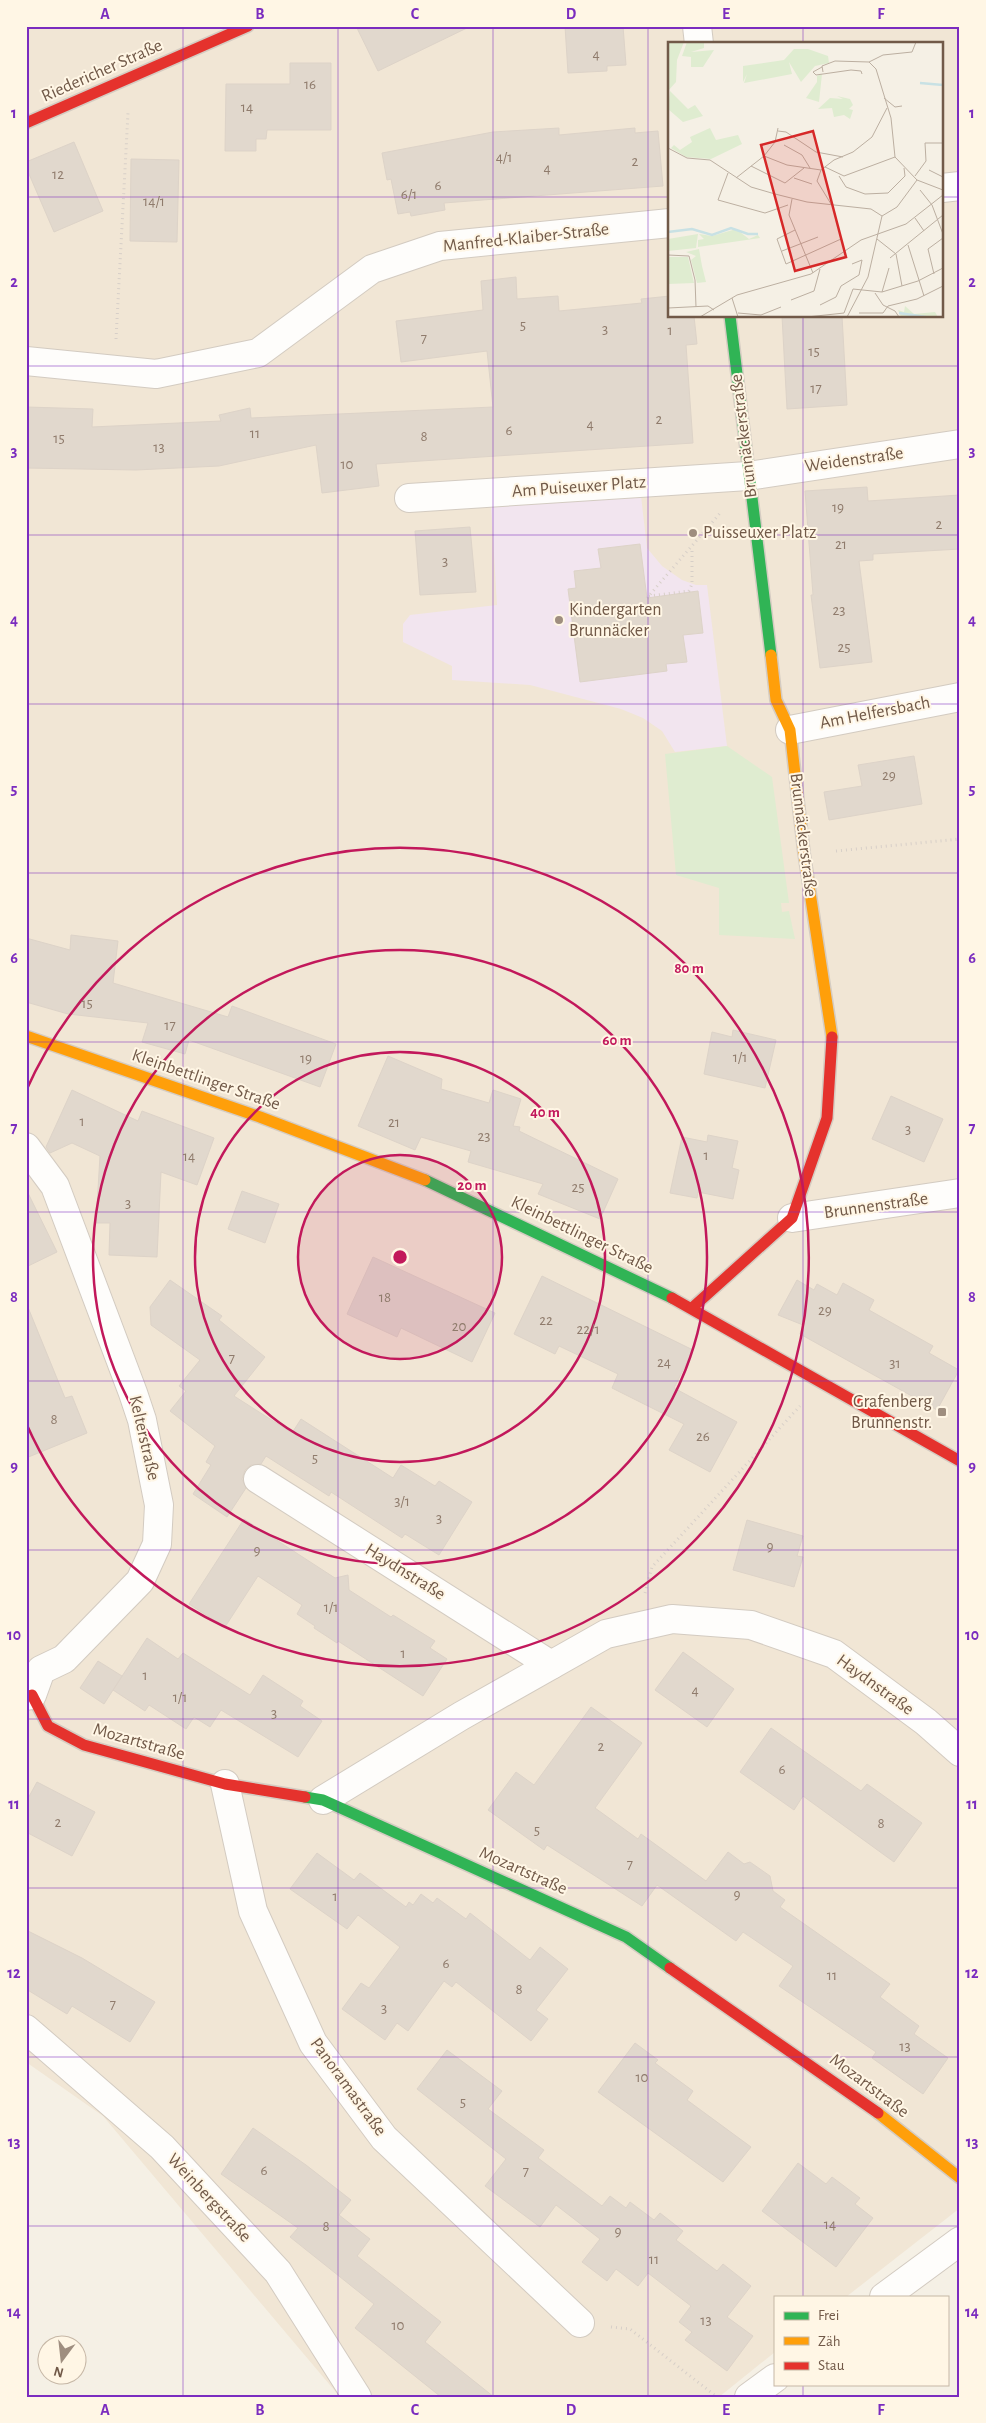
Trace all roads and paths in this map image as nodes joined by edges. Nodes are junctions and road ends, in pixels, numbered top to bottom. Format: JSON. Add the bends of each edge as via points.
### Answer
{"nodes":[{"id":1,"x":248,"y":26,"type":"edge"},
{"id":2,"x":697,"y":26,"type":"edge"},
{"id":3,"x":699,"y":42,"type":"edge"},
{"id":4,"x":130,"y":78,"type":"junction"},
{"id":5,"x":26,"y":124,"type":"edge"},
{"id":6,"x":960,"y":186,"type":"edge"},
{"id":7,"x":944,"y":188,"type":"edge"},
{"id":8,"x":668,"y":223,"type":"edge"},
{"id":9,"x":730,"y":318,"type":"edge"},
{"id":10,"x":26,"y":361,"type":"edge"},
{"id":11,"x":114,"y":370,"type":"junction"},
{"id":12,"x":960,"y":444,"type":"edge"},
{"id":13,"x":748,"y":476,"type":"junction"},
{"id":14,"x":409,"y":498,"type":"dead end"},
{"id":15,"x":726,"y":507,"type":"dead end"},
{"id":16,"x":692,"y":546,"type":"junction"},
{"id":17,"x":960,"y":697,"type":"edge"},
{"id":18,"x":790,"y":730,"type":"junction"},
{"id":19,"x":960,"y":840,"type":"edge"},
{"id":20,"x":804,"y":854,"type":"junction"},
{"id":21,"x":26,"y":1036,"type":"edge"},
{"id":22,"x":26,"y":1147,"type":"edge"},
{"id":23,"x":960,"y":1193,"type":"edge"},
{"id":24,"x":792,"y":1218,"type":"junction"},
{"id":25,"x":692,"y":1308,"type":"junction"},
{"id":26,"x":823,"y":1382,"type":"junction"},
{"id":27,"x":960,"y":1461,"type":"edge"},
{"id":28,"x":258,"y":1479,"type":"dead end"},
{"id":29,"x":635,"y":1628,"type":"junction"},
{"id":30,"x":551,"y":1665,"type":"junction"},
{"id":31,"x":29,"y":1696,"type":"edge"},
{"id":32,"x":960,"y":1752,"type":"edge"},
{"id":33,"x":225,"y":1784,"type":"junction"},
{"id":34,"x":323,"y":1800,"type":"junction"},
{"id":35,"x":26,"y":2029,"type":"edge"},
{"id":36,"x":960,"y":2178,"type":"edge"},
{"id":37,"x":960,"y":2241,"type":"edge"},
{"id":38,"x":885,"y":2296,"type":"edge"},
{"id":39,"x":580,"y":2324,"type":"joint"},
{"id":40,"x":774,"y":2379,"type":"edge"},
{"id":41,"x":357,"y":2397,"type":"edge"},
{"id":42,"x":717,"y":2397,"type":"edge"},
{"id":43,"x":749,"y":2397,"type":"edge"}],
"edges":[{"from":1,"to":4,"type":"street","name":"Riedericher Straße"},
{"from":2,"to":3,"type":"street"},
{"from":4,"to":5,"type":"street","name":"Riedericher Straße"},
{"from":4,"to":11,"type":"path"},
{"from":6,"to":7,"type":"street"},
{"from":8,"to":11,"type":"street","name":"Manfred-Klaiber-Straße","via":[[440,246],[372,269],[258,353],[156,374]]},
{"from":9,"to":13,"type":"street","name":"Brunnäckerstraße"},
{"from":10,"to":11,"type":"street","name":"Manfred-Klaiber-Straße"},
{"from":12,"to":13,"type":"street","name":"Weidenstraße"},
{"from":13,"to":14,"type":"street","name":"Am Puiseuxer Platz"},
{"from":13,"to":18,"type":"street","name":"Brunnäckerstraße","via":[[776,700]]},
{"from":15,"to":16,"type":"path"},
{"from":16,"to":16,"type":"path","via":[[692,584],[689,591],[648,597]]},
{"from":17,"to":18,"type":"street","name":"Am Helfersbach"},
{"from":18,"to":20,"type":"street","name":"Brunnäckerstraße"},
{"from":19,"to":20,"type":"path"},
{"from":20,"to":24,"type":"street","name":"Brunnäckerstraße","via":[[833,1043],[826,1118]]},
{"from":21,"to":25,"type":"street","name":"Kleinbettlinger Straße","via":[[260,1117],[436,1184]]},
{"from":22,"to":31,"type":"street","name":"Kelterstraße","via":[[55,1186],[130,1384],[142,1420],[159,1505],[157,1544],[140,1581],[64,1659],[41,1670]]},
{"from":23,"to":24,"type":"street","name":"Brunnenstraße"},
{"from":24,"to":25,"type":"street","name":"Brunnäckerstraße"},
{"from":25,"to":26,"type":"street","name":"Kleinbettlinger Straße"},
{"from":26,"to":27,"type":"street","name":"Kleinbettlinger Straße"},
{"from":26,"to":29,"type":"path","via":[[652,1567]]},
{"from":28,"to":30,"type":"street","name":"Haydnstraße"},
{"from":29,"to":30,"type":"street","name":"Haydnstraße","via":[[606,1634]]},
{"from":29,"to":32,"type":"street","name":"Haydnstraße","via":[[672,1619],[751,1625],[834,1654],[926,1722]]},
{"from":30,"to":34,"type":"street","name":"Haydnstraße"},
{"from":31,"to":33,"type":"street","name":"Mozartstraße","via":[[48,1726],[84,1745]]},
{"from":33,"to":34,"type":"street","name":"Mozartstraße"},
{"from":33,"to":39,"type":"street","name":"Panoramastraße","via":[[252,1911],[313,2043],[384,2138]]},
{"from":34,"to":36,"type":"street","name":"Mozartstraße","via":[[626,1937],[855,2095]]},
{"from":35,"to":41,"type":"street","name":"Weinbergstraße","via":[[162,2147],[278,2272]]},
{"from":37,"to":38,"type":"street"},
{"from":39,"to":42,"type":"path","via":[[630,2329]]},
{"from":40,"to":43,"type":"street"}]}
